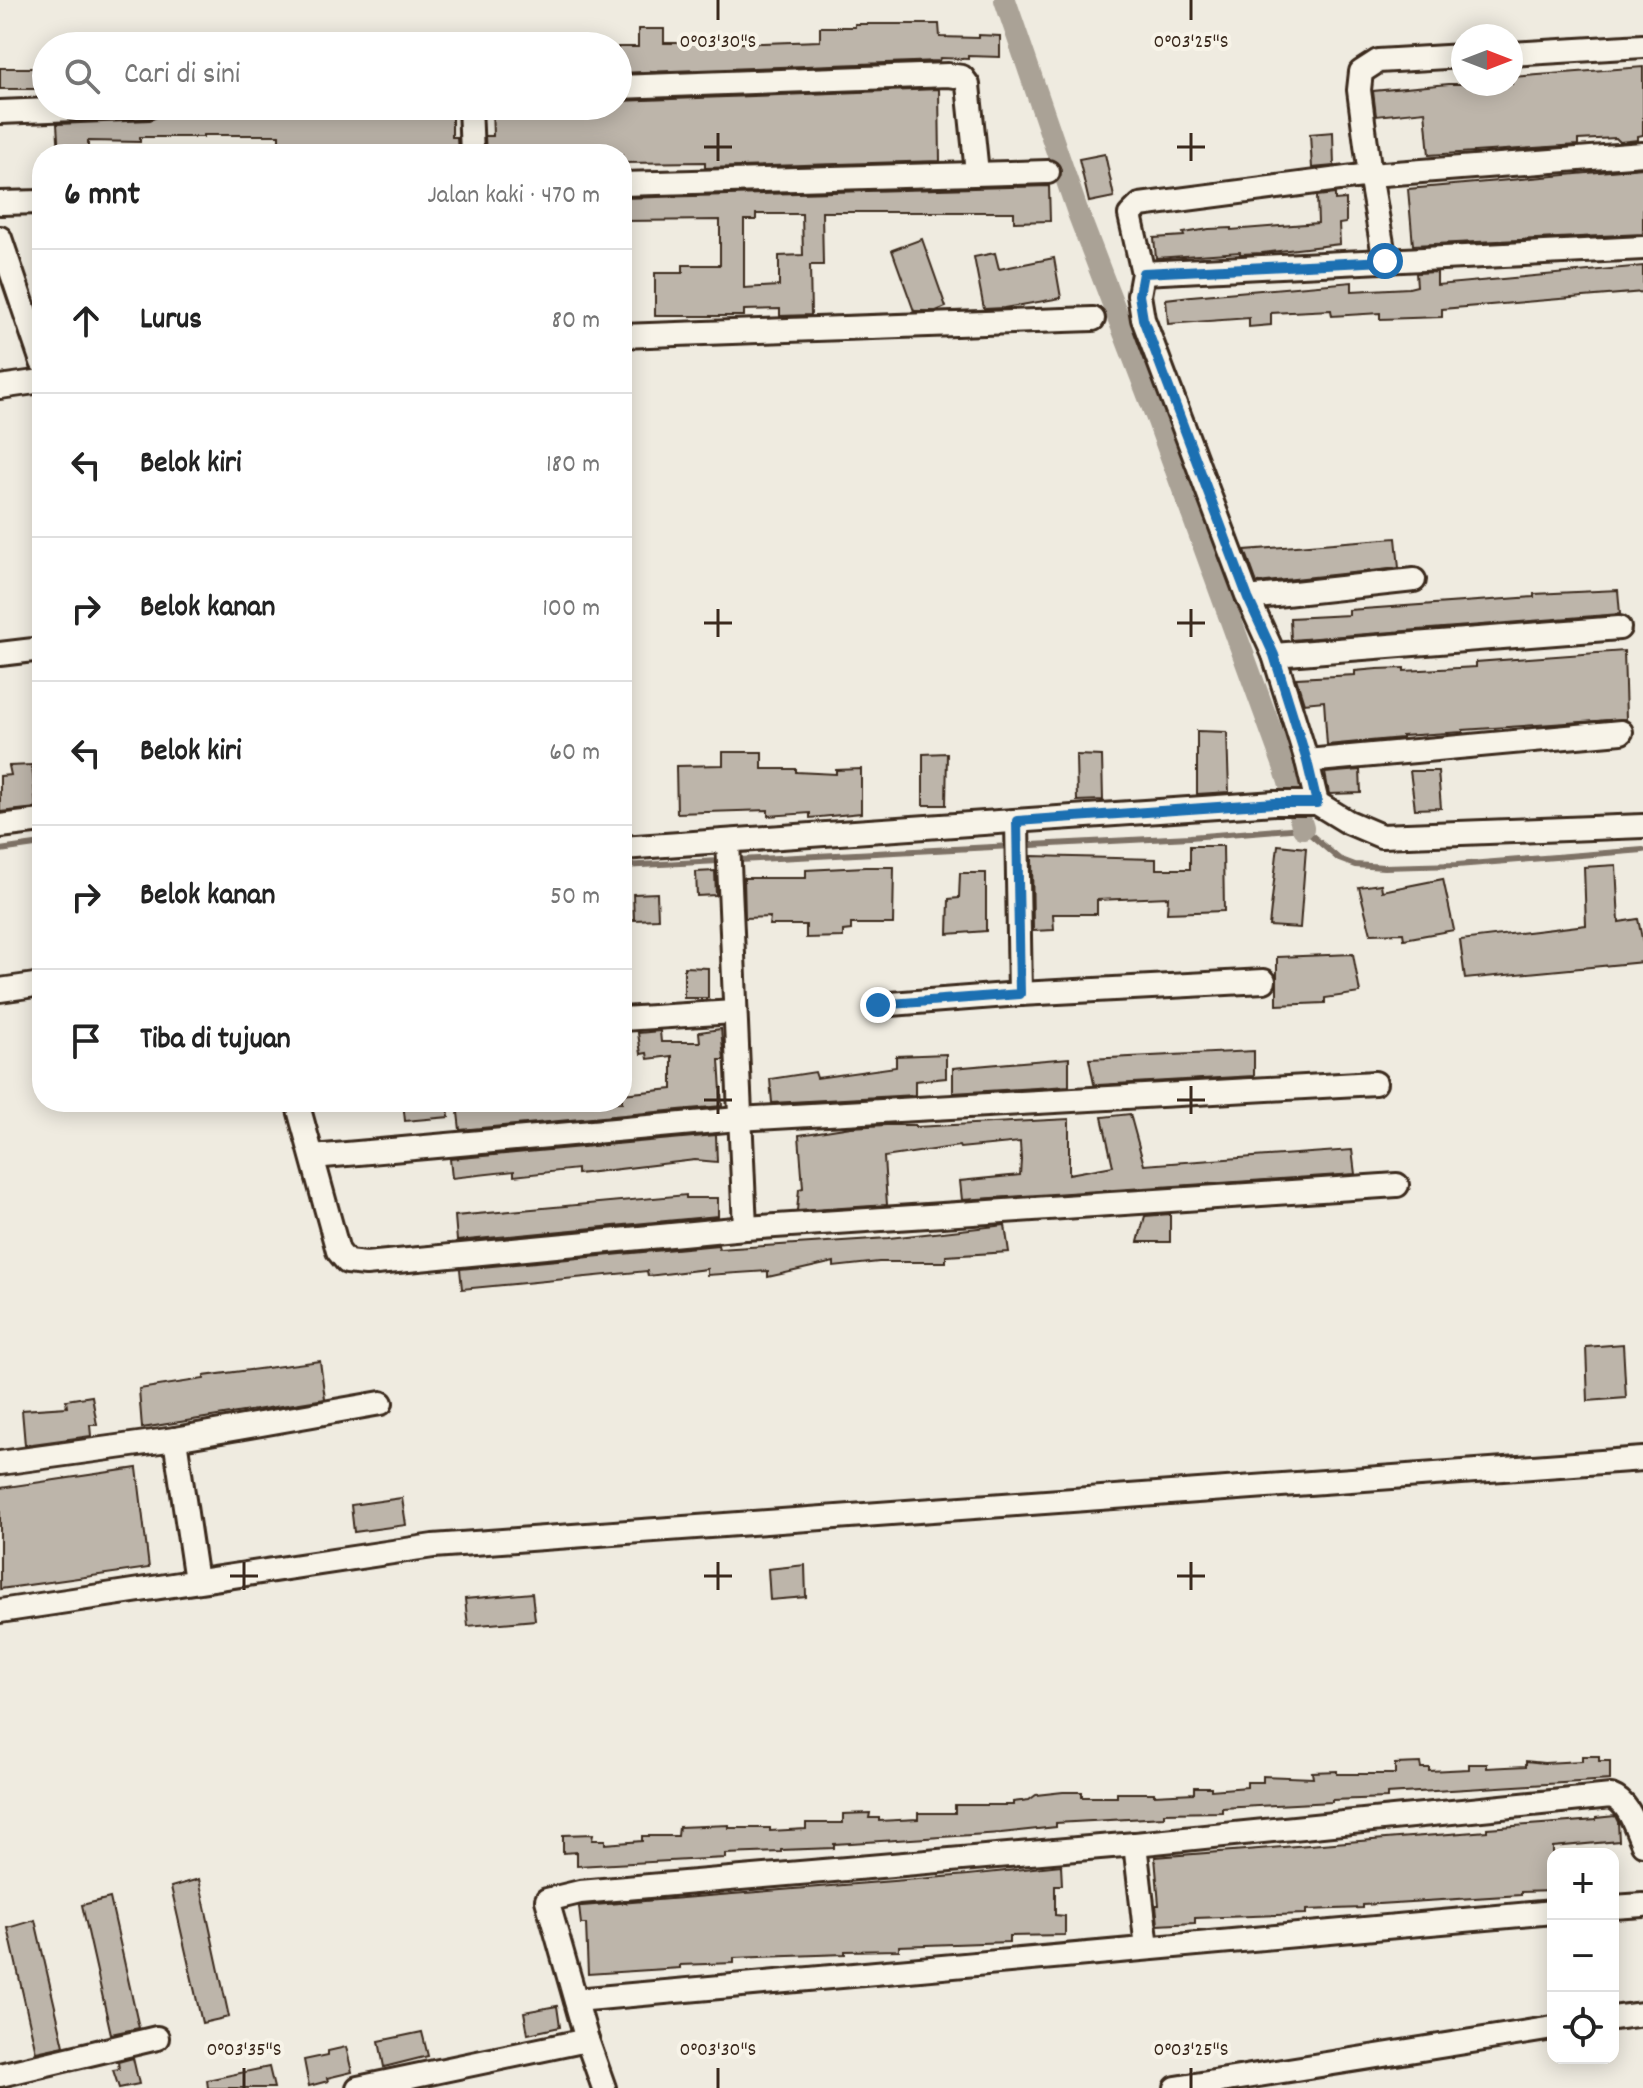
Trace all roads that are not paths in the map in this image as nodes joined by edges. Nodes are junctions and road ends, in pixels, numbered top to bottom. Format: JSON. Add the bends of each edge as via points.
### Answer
{"nodes":[{"id":1,"x":1643,"y":46,"type":"edge"},
{"id":2,"x":1523,"y":53,"type":"edge"},
{"id":3,"x":1451,"y":57,"type":"edge"},
{"id":4,"x":632,"y":86,"type":"edge"},
{"id":5,"x":32,"y":111,"type":"edge"},
{"id":6,"x":0,"y":112,"type":"edge"},
{"id":7,"x":471,"y":120,"type":"edge"},
{"id":8,"x":472,"y":144,"type":"edge"},
{"id":9,"x":1643,"y":154,"type":"edge"},
{"id":10,"x":1048,"y":172,"type":"dead end"},
{"id":11,"x":977,"y":173,"type":"junction"},
{"id":12,"x":1370,"y":175,"type":"junction"},
{"id":13,"x":632,"y":184,"type":"edge"},
{"id":14,"x":32,"y":202,"type":"edge"},
{"id":15,"x":0,"y":203,"type":"edge"},
{"id":16,"x":0,"y":238,"type":"edge"},
{"id":17,"x":1643,"y":248,"type":"edge"},
{"id":18,"x":1385,"y":261,"type":"junction"},
{"id":19,"x":1143,"y":273,"type":"junction"},
{"id":20,"x":1093,"y":319,"type":"dead end"},
{"id":21,"x":32,"y":331,"type":"edge"},
{"id":22,"x":632,"y":336,"type":"edge"},
{"id":23,"x":32,"y":382,"type":"edge"},
{"id":24,"x":0,"y":387,"type":"edge"},
{"id":25,"x":1414,"y":580,"type":"dead end"},
{"id":26,"x":1248,"y":598,"type":"junction"},
{"id":27,"x":1619,"y":628,"type":"dead end"},
{"id":28,"x":32,"y":650,"type":"edge"},
{"id":29,"x":0,"y":654,"type":"edge"},
{"id":30,"x":1274,"y":655,"type":"junction"},
{"id":31,"x":1621,"y":732,"type":"dead end"},
{"id":32,"x":1307,"y":761,"type":"junction"},
{"id":33,"x":1310,"y":804,"type":"junction"},
{"id":34,"x":32,"y":822,"type":"edge"},
{"id":35,"x":0,"y":826,"type":"edge"},
{"id":36,"x":1643,"y":826,"type":"edge"},
{"id":37,"x":1017,"y":832,"type":"junction"},
{"id":38,"x":632,"y":849,"type":"edge"},
{"id":39,"x":728,"y":854,"type":"junction"},
{"id":40,"x":1264,"y":981,"type":"dead end"},
{"id":41,"x":32,"y":985,"type":"edge"},
{"id":42,"x":0,"y":990,"type":"edge"},
{"id":43,"x":1020,"y":994,"type":"junction"},
{"id":44,"x":878,"y":1005,"type":"dead end"},
{"id":45,"x":734,"y":1012,"type":"junction"},
{"id":46,"x":632,"y":1018,"type":"edge"},
{"id":47,"x":1375,"y":1083,"type":"dead end"},
{"id":48,"x":300,"y":1112,"type":"edge"},
{"id":49,"x":738,"y":1119,"type":"junction"},
{"id":50,"x":313,"y":1157,"type":"junction"},
{"id":51,"x":1397,"y":1185,"type":"dead end"},
{"id":52,"x":745,"y":1228,"type":"junction"},
{"id":53,"x":381,"y":1403,"type":"dead end"},
{"id":54,"x":175,"y":1439,"type":"junction"},
{"id":55,"x":1643,"y":1459,"type":"edge"},
{"id":56,"x":0,"y":1463,"type":"edge"},
{"id":57,"x":196,"y":1581,"type":"junction"},
{"id":58,"x":0,"y":1611,"type":"edge"},
{"id":59,"x":1135,"y":1844,"type":"junction"},
{"id":60,"x":1643,"y":1844,"type":"edge"},
{"id":61,"x":1643,"y":1905,"type":"edge"},
{"id":62,"x":1619,"y":1907,"type":"edge"},
{"id":63,"x":1547,"y":1913,"type":"edge"},
{"id":64,"x":1147,"y":1948,"type":"junction"},
{"id":65,"x":576,"y":2000,"type":"junction"},
{"id":66,"x":1643,"y":2014,"type":"edge"},
{"id":67,"x":1619,"y":2017,"type":"edge"},
{"id":68,"x":1547,"y":2029,"type":"edge"},
{"id":69,"x":157,"y":2038,"type":"dead end"},
{"id":70,"x":587,"y":2040,"type":"junction"},
{"id":71,"x":0,"y":2075,"type":"edge"},
{"id":72,"x":358,"y":2088,"type":"edge"},
{"id":73,"x":604,"y":2088,"type":"edge"},
{"id":74,"x":1180,"y":2088,"type":"edge"}],
"edges":[{"from":1,"to":2,"type":"street"},
{"from":3,"to":12,"type":"street","via":[[1378,61],[1361,72]]},
{"from":4,"to":11,"type":"street","via":[[962,77],[968,85]]},
{"from":5,"to":6,"type":"street"},
{"from":7,"to":8,"type":"street"},
{"from":9,"to":12,"type":"street"},
{"from":10,"to":11,"type":"street"},
{"from":11,"to":13,"type":"street"},
{"from":12,"to":18,"type":"street"},
{"from":12,"to":19,"type":"street","via":[[1140,205],[1130,215]]},
{"from":14,"to":15,"type":"street"},
{"from":16,"to":21,"type":"street"},
{"from":17,"to":18,"type":"street"},
{"from":18,"to":19,"type":"street"},
{"from":19,"to":26,"type":"street","via":[[1143,319]]},
{"from":20,"to":22,"type":"street"},
{"from":23,"to":24,"type":"street"},
{"from":25,"to":26,"type":"street"},
{"from":26,"to":30,"type":"street"},
{"from":27,"to":30,"type":"street"},
{"from":28,"to":29,"type":"street"},
{"from":30,"to":32,"type":"street"},
{"from":31,"to":32,"type":"street"},
{"from":32,"to":33,"type":"street"},
{"from":33,"to":36,"type":"street","via":[[1381,836]]},
{"from":33,"to":37,"type":"street","via":[[1275,803]]},
{"from":34,"to":35,"type":"street"},
{"from":37,"to":39,"type":"street"},
{"from":37,"to":43,"type":"street"},
{"from":38,"to":39,"type":"street"},
{"from":39,"to":45,"type":"street"},
{"from":40,"to":43,"type":"street"},
{"from":41,"to":42,"type":"street"},
{"from":43,"to":44,"type":"street"},
{"from":45,"to":46,"type":"street"},
{"from":45,"to":49,"type":"street"},
{"from":47,"to":49,"type":"street"},
{"from":48,"to":50,"type":"street"},
{"from":49,"to":50,"type":"street"},
{"from":49,"to":52,"type":"street"},
{"from":50,"to":52,"type":"street","via":[[338,1251],[347,1262]]},
{"from":51,"to":52,"type":"street"},
{"from":53,"to":54,"type":"street"},
{"from":54,"to":56,"type":"street"},
{"from":54,"to":57,"type":"street"},
{"from":55,"to":57,"type":"street","via":[[433,1546]]},
{"from":57,"to":58,"type":"street"},
{"from":59,"to":60,"type":"street","via":[[1611,1796],[1627,1808]]},
{"from":59,"to":64,"type":"street"},
{"from":59,"to":65,"type":"street","via":[[580,1892],[547,1900]]},
{"from":61,"to":62,"type":"street"},
{"from":63,"to":64,"type":"street"},
{"from":64,"to":65,"type":"street"},
{"from":65,"to":70,"type":"street"},
{"from":66,"to":67,"type":"street"},
{"from":68,"to":74,"type":"street"},
{"from":69,"to":71,"type":"street"},
{"from":70,"to":72,"type":"street"},
{"from":70,"to":73,"type":"street"}]}
